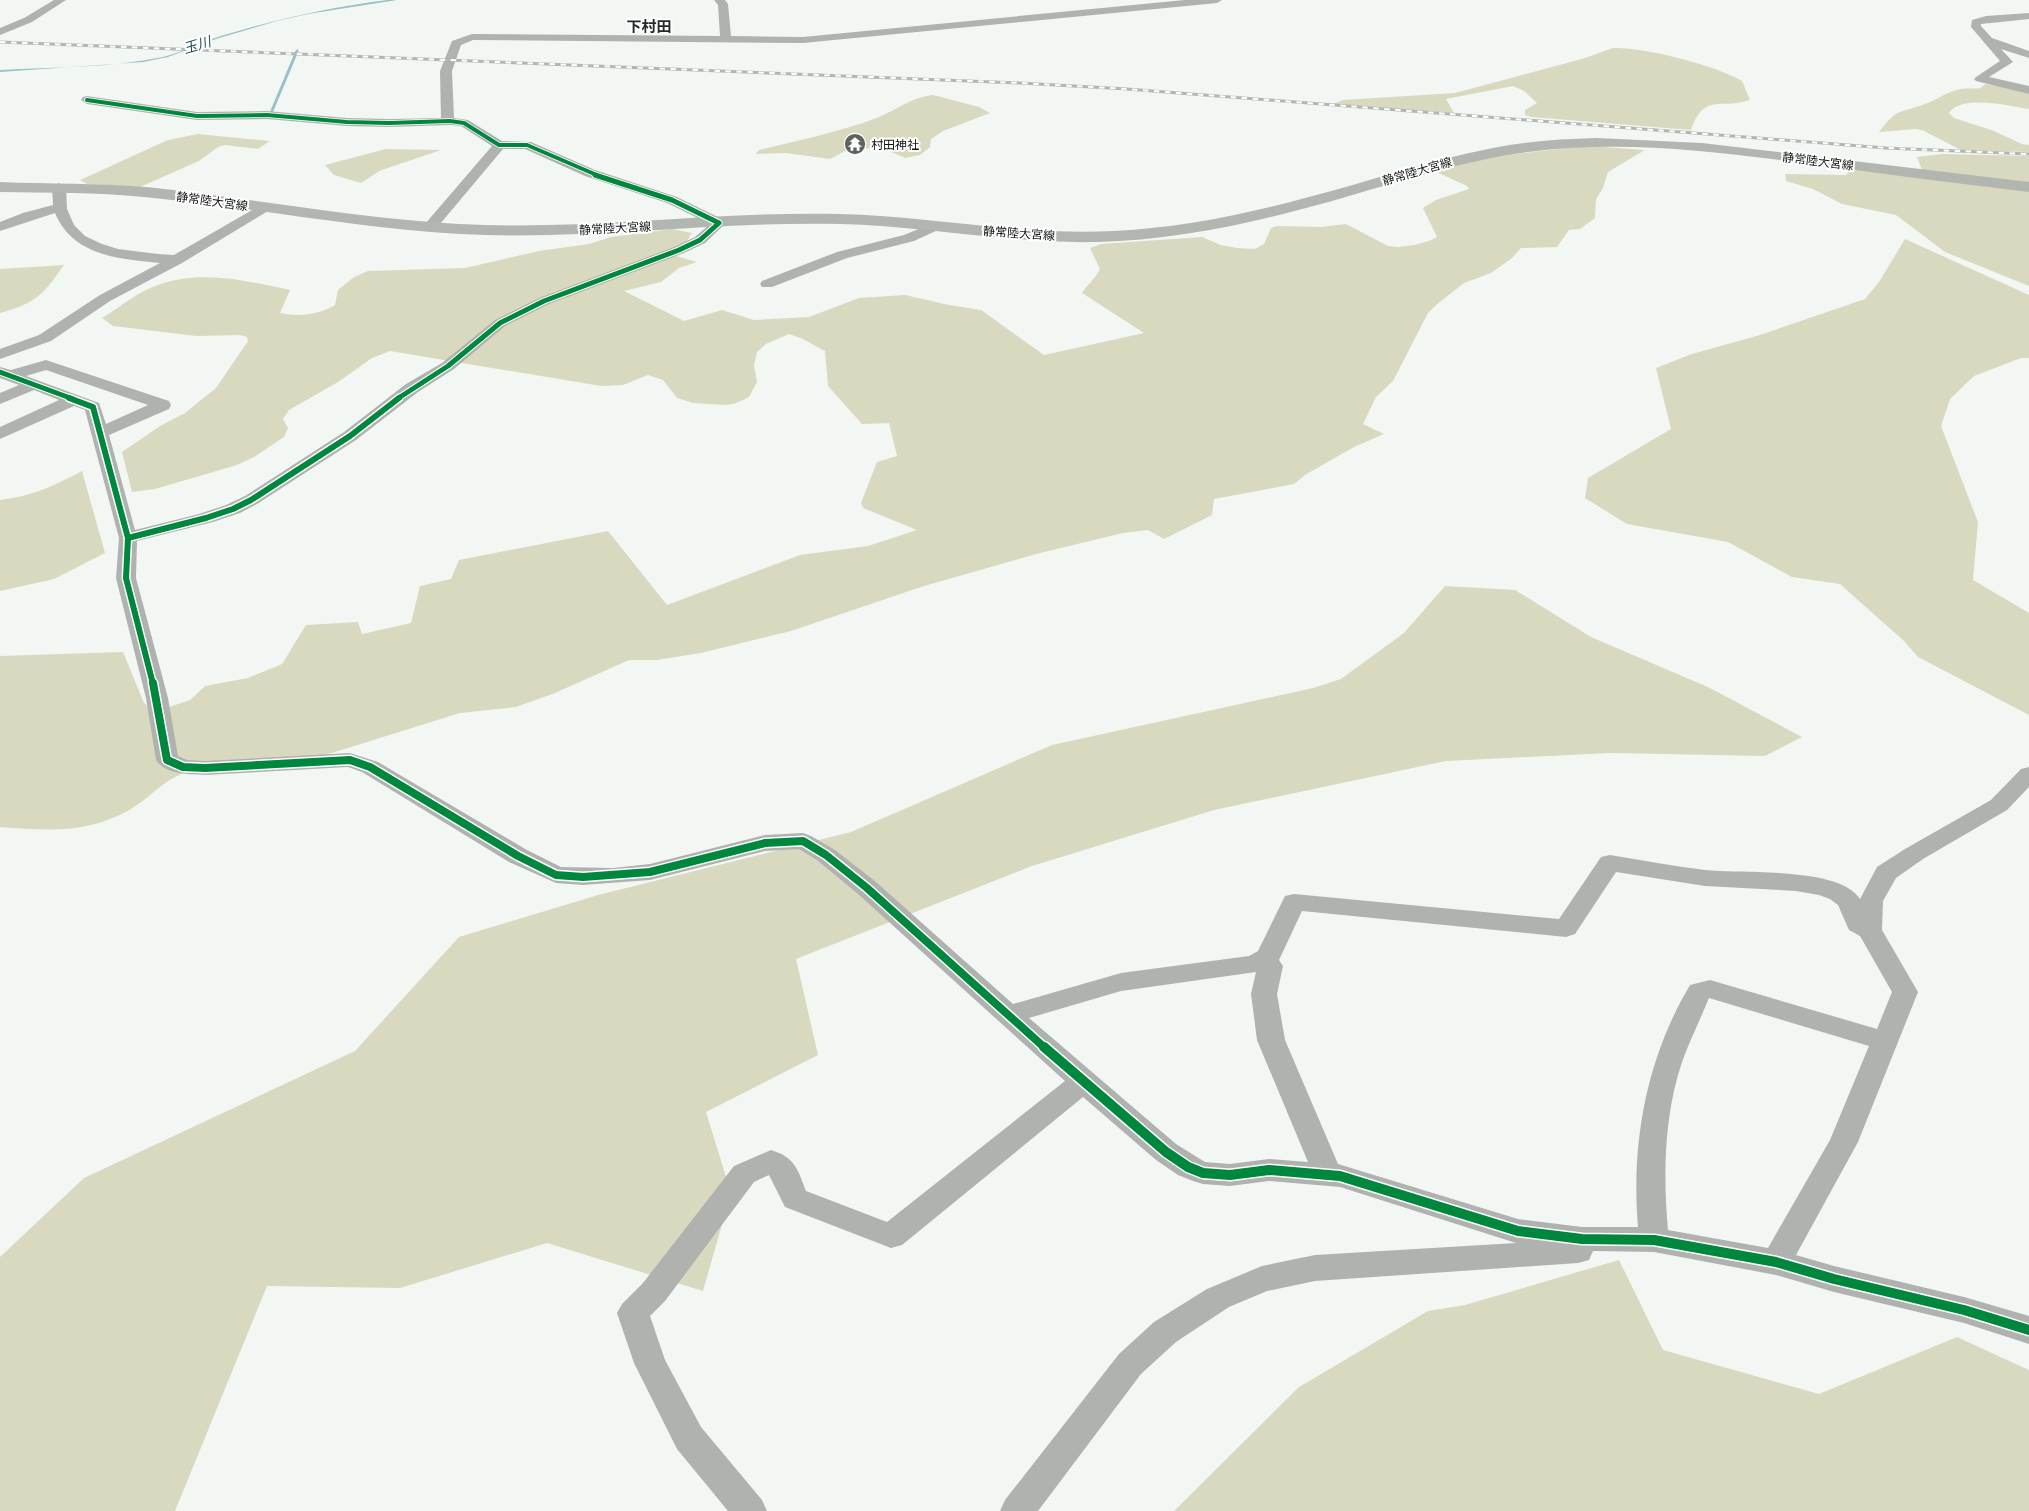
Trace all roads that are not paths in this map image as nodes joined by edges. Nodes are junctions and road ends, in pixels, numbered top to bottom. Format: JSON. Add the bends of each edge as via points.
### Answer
{"nodes":[{"id":1,"x":61,"y":0,"type":"edge"},
{"id":2,"x":719,"y":0,"type":"edge"},
{"id":3,"x":1216,"y":0,"type":"edge"},
{"id":4,"x":2029,"y":16,"type":"edge"},
{"id":5,"x":0,"y":32,"type":"edge"},
{"id":6,"x":726,"y":39,"type":"junction"},
{"id":7,"x":1987,"y":41,"type":"junction"},
{"id":8,"x":2029,"y":55,"type":"edge"},
{"id":9,"x":2029,"y":90,"type":"edge"},
{"id":10,"x":87,"y":100,"type":"dead end"},
{"id":11,"x":450,"y":121,"type":"junction"},
{"id":12,"x":499,"y":144,"type":"junction"},
{"id":13,"x":0,"y":186,"type":"edge"},
{"id":14,"x":59,"y":188,"type":"junction"},
{"id":15,"x":2029,"y":188,"type":"edge"},
{"id":16,"x":59,"y":208,"type":"junction"},
{"id":17,"x":266,"y":208,"type":"junction"},
{"id":18,"x":719,"y":222,"type":"junction"},
{"id":19,"x":0,"y":227,"type":"edge"},
{"id":20,"x":430,"y":227,"type":"junction"},
{"id":21,"x":933,"y":227,"type":"junction"},
{"id":22,"x":177,"y":260,"type":"junction"},
{"id":23,"x":767,"y":284,"type":"dead end"},
{"id":24,"x":0,"y":354,"type":"edge"},
{"id":25,"x":4,"y":374,"type":"edge"},
{"id":26,"x":32,"y":385,"type":"junction"},
{"id":27,"x":0,"y":399,"type":"edge"},
{"id":28,"x":73,"y":400,"type":"junction"},
{"id":29,"x":100,"y":433,"type":"junction"},
{"id":30,"x":0,"y":434,"type":"edge"},
{"id":31,"x":128,"y":538,"type":"junction"},
{"id":32,"x":2029,"y":774,"type":"edge"},
{"id":33,"x":1869,"y":930,"type":"junction"},
{"id":34,"x":1264,"y":959,"type":"junction"},
{"id":35,"x":1007,"y":1016,"type":"junction"},
{"id":36,"x":1885,"y":1041,"type":"junction"},
{"id":37,"x":1083,"y":1082,"type":"junction"},
{"id":38,"x":1326,"y":1173,"type":"junction"},
{"id":39,"x":1582,"y":1238,"type":"junction"},
{"id":40,"x":1654,"y":1240,"type":"junction"},
{"id":41,"x":1776,"y":1262,"type":"junction"},
{"id":42,"x":2029,"y":1330,"type":"edge"},
{"id":43,"x":750,"y":1511,"type":"edge"},
{"id":44,"x":1017,"y":1511,"type":"edge"}],
"edges":[{"from":1,"to":5,"type":"street"},
{"from":2,"to":6,"type":"street","via":[[723,4]]},
{"from":3,"to":6,"type":"street","via":[[803,40]]},
{"from":4,"to":7,"type":"street","via":[[1976,22],[1976,27]]},
{"from":6,"to":11,"type":"street","via":[[464,38],[456,43],[446,71],[447,117]]},
{"from":7,"to":8,"type":"street"},
{"from":7,"to":9,"type":"street","via":[[2007,62],[1980,79]]},
{"from":10,"to":11,"type":"street","via":[[197,116],[267,115],[389,123]]},
{"from":11,"to":12,"type":"street","via":[[464,123]]},
{"from":12,"to":18,"type":"street","via":[[527,146],[672,200]]},
{"from":12,"to":20,"type":"street"},
{"from":13,"to":14,"type":"main road","name":"静常陸大宮線"},
{"from":14,"to":16,"type":"street"},
{"from":14,"to":17,"type":"main road","name":"静常陸大宮線","via":[[144,192]]},
{"from":15,"to":21,"type":"main road","name":"静常陸大宮線","via":[[1741,151],[1594,142],[1532,146],[1463,158],[1280,210],[1209,225],[1137,235],[1045,236]]},
{"from":16,"to":19,"type":"street"},
{"from":16,"to":22,"type":"street","via":[[74,236],[102,250],[124,256]]},
{"from":17,"to":20,"type":"main road","name":"静常陸大宮線"},
{"from":17,"to":22,"type":"street"},
{"from":18,"to":20,"type":"main road","name":"静常陸大宮線","via":[[575,230]]},
{"from":18,"to":21,"type":"main road","name":"静常陸大宮線","via":[[844,219]]},
{"from":18,"to":31,"type":"street","via":[[700,240],[679,250],[544,301],[500,323],[448,366],[412,388],[350,436],[251,500],[206,518]]},
{"from":21,"to":23,"type":"street","via":[[910,238],[842,255]]},
{"from":22,"to":24,"type":"street","via":[[105,298],[45,338]]},
{"from":25,"to":26,"type":"street"},
{"from":25,"to":29,"type":"street","via":[[46,365],[163,405]]},
{"from":26,"to":27,"type":"street"},
{"from":26,"to":28,"type":"street"},
{"from":28,"to":29,"type":"street","via":[[93,407]]},
{"from":28,"to":30,"type":"street"},
{"from":29,"to":31,"type":"street"},
{"from":31,"to":35,"type":"street","via":[[126,578],[157,698],[167,760],[183,767],[205,768],[350,760],[370,767],[518,856],[556,875],[582,878],[650,872],[765,843],[803,842],[826,855],[867,888]]},
{"from":32,"to":33,"type":"street","via":[[1999,805],[1886,873],[1871,901]]},
{"from":33,"to":34,"type":"street","via":[[1858,924],[1849,900],[1822,886],[1803,882],[1718,879],[1610,862],[1566,928],[1294,902],[1268,957]]},
{"from":33,"to":36,"type":"street","via":[[1905,992]]},
{"from":34,"to":35,"type":"street","via":[[1254,964],[1121,982]]},
{"from":34,"to":38,"type":"street","via":[[1270,966],[1264,994],[1271,1040]]},
{"from":35,"to":37,"type":"street"},
{"from":36,"to":40,"type":"street","via":[[1710,989],[1699,992],[1665,1072],[1655,1122],[1650,1197]]},
{"from":36,"to":41,"type":"street","via":[[1844,1142]]},
{"from":37,"to":38,"type":"street","via":[[1166,1152],[1203,1173],[1230,1175],[1268,1170]]},
{"from":37,"to":43,"type":"street","via":[[890,1236],[795,1199],[783,1170],[771,1161],[744,1174],[654,1292],[633,1313],[650,1363],[689,1438]]},
{"from":38,"to":39,"type":"street","via":[[1518,1231]]},
{"from":39,"to":40,"type":"street"},
{"from":39,"to":44,"type":"street","via":[[1578,1251],[1315,1268],[1262,1279],[1218,1298],[1165,1332],[1130,1364]]},
{"from":40,"to":41,"type":"street"},
{"from":41,"to":42,"type":"street"}]}
